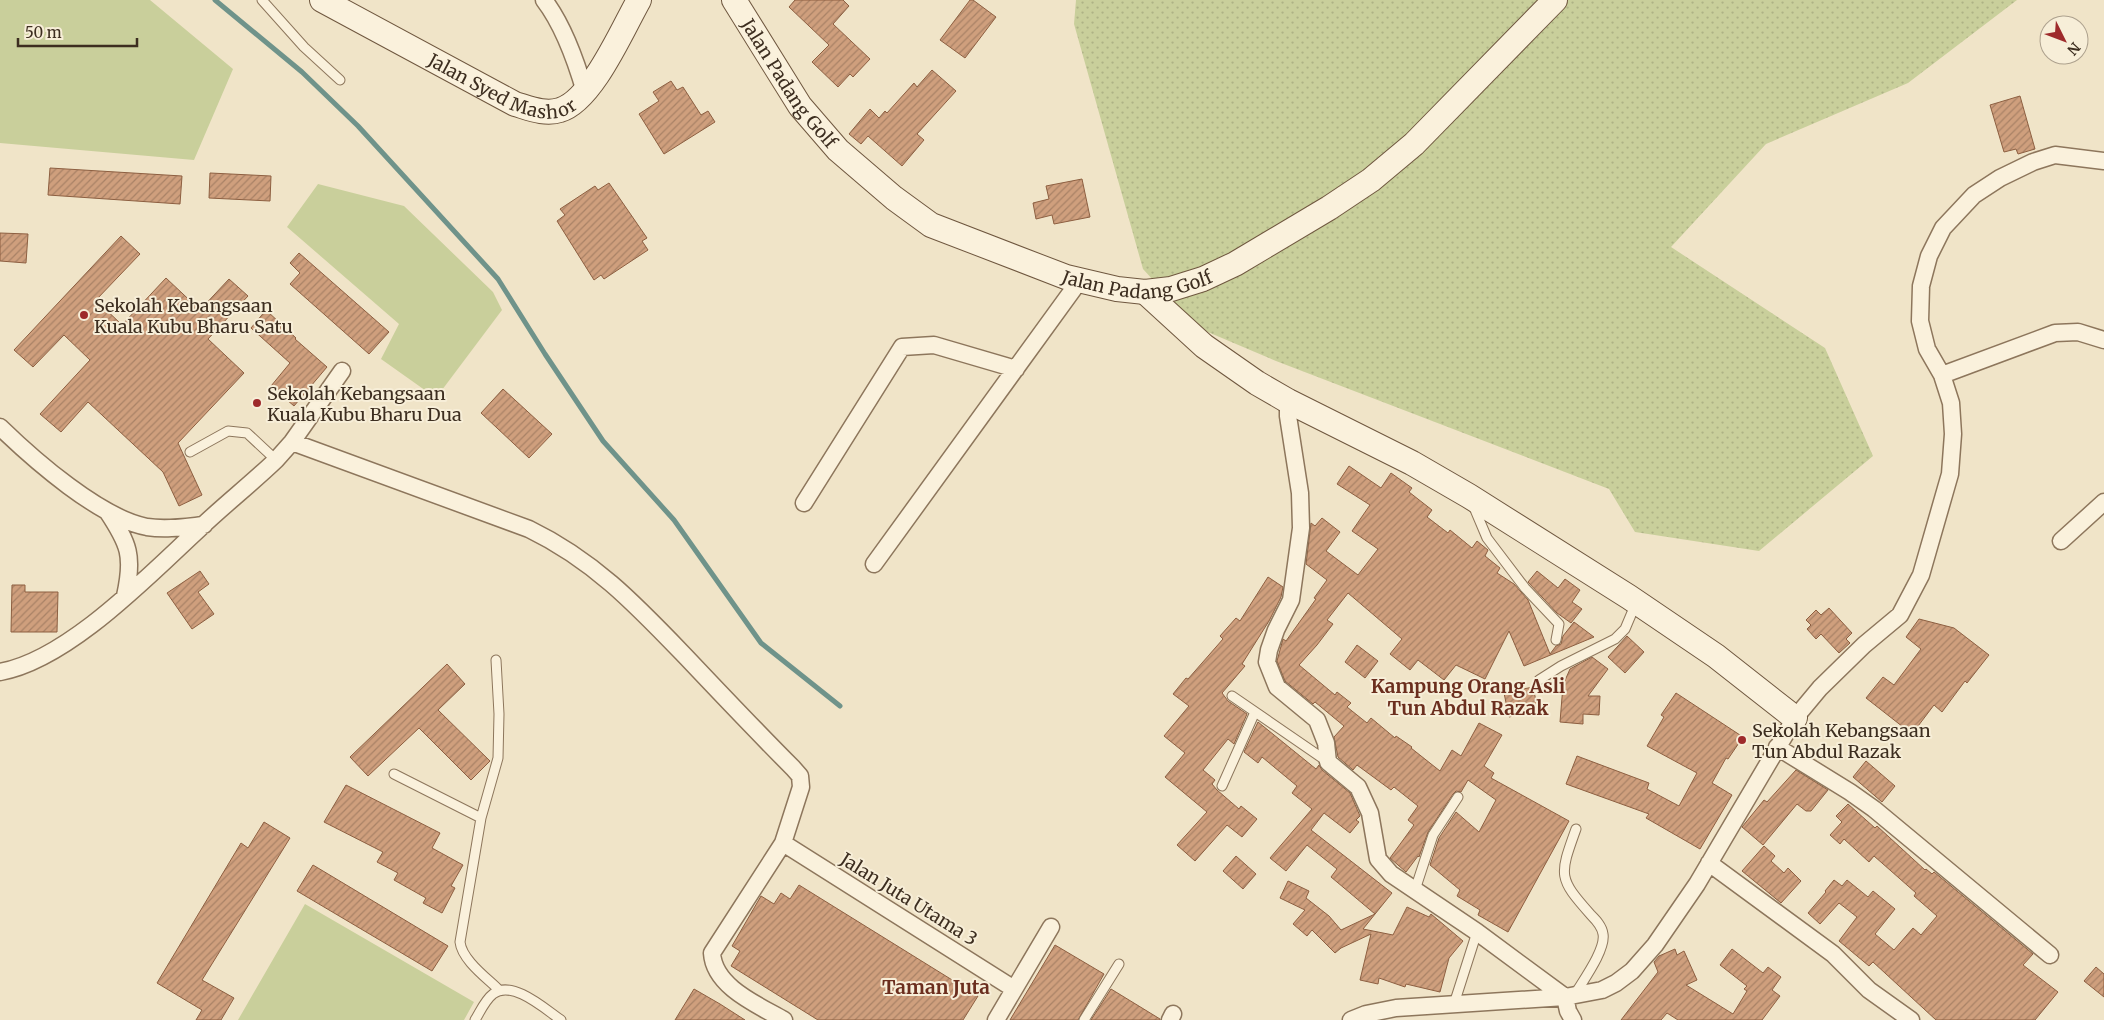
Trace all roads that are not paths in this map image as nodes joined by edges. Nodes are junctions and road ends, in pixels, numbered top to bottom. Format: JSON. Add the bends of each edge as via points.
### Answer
{"nodes":[{"id":1,"x":262,"y":0,"type":"edge"},
{"id":2,"x":322,"y":0,"type":"edge"},
{"id":3,"x":544,"y":0,"type":"edge"},
{"id":4,"x":639,"y":0,"type":"edge"},
{"id":5,"x":734,"y":0,"type":"edge"},
{"id":6,"x":1555,"y":0,"type":"edge"},
{"id":7,"x":340,"y":80,"type":"dead end"},
{"id":8,"x":585,"y":92,"type":"junction"},
{"id":9,"x":2104,"y":161,"type":"edge"},
{"id":10,"x":1080,"y":280,"type":"junction"},
{"id":11,"x":1145,"y":292,"type":"junction"},
{"id":12,"x":2104,"y":340,"type":"edge"},
{"id":13,"x":1016,"y":369,"type":"junction"},
{"id":14,"x":342,"y":371,"type":"dead end"},
{"id":15,"x":1942,"y":375,"type":"junction"},
{"id":16,"x":1288,"y":401,"type":"junction"},
{"id":17,"x":0,"y":427,"type":"edge"},
{"id":18,"x":292,"y":442,"type":"junction"},
{"id":19,"x":0,"y":446,"type":"edge"},
{"id":20,"x":190,"y":452,"type":"dead end"},
{"id":21,"x":32,"y":458,"type":"junction"},
{"id":22,"x":276,"y":460,"type":"junction"},
{"id":23,"x":1469,"y":496,"type":"junction"},
{"id":24,"x":2104,"y":502,"type":"edge"},
{"id":25,"x":804,"y":503,"type":"dead end"},
{"id":26,"x":107,"y":511,"type":"junction"},
{"id":27,"x":204,"y":525,"type":"junction"},
{"id":28,"x":2061,"y":541,"type":"dead end"},
{"id":29,"x":874,"y":564,"type":"dead end"},
{"id":30,"x":126,"y":596,"type":"junction"},
{"id":31,"x":1637,"y":602,"type":"junction"},
{"id":32,"x":1556,"y":640,"type":"dead end"},
{"id":33,"x":496,"y":660,"type":"dead end"},
{"id":34,"x":0,"y":672,"type":"edge"},
{"id":35,"x":1539,"y":680,"type":"dead end"},
{"id":36,"x":1232,"y":696,"type":"dead end"},
{"id":37,"x":1255,"y":712,"type":"junction"},
{"id":38,"x":1795,"y":718,"type":"junction"},
{"id":39,"x":1777,"y":747,"type":"junction"},
{"id":40,"x":1328,"y":762,"type":"junction"},
{"id":41,"x":394,"y":774,"type":"dead end"},
{"id":42,"x":1222,"y":786,"type":"dead end"},
{"id":43,"x":1458,"y":796,"type":"dead end"},
{"id":44,"x":480,"y":818,"type":"junction"},
{"id":45,"x":1576,"y":829,"type":"dead end"},
{"id":46,"x":783,"y":843,"type":"junction"},
{"id":47,"x":1709,"y":863,"type":"junction"},
{"id":48,"x":1415,"y":890,"type":"junction"},
{"id":49,"x":1051,"y":927,"type":"dead end"},
{"id":50,"x":1477,"y":932,"type":"junction"},
{"id":51,"x":2050,"y":956,"type":"dead end"},
{"id":52,"x":1119,"y":964,"type":"dead end"},
{"id":53,"x":1014,"y":989,"type":"junction"},
{"id":54,"x":499,"y":990,"type":"junction"},
{"id":55,"x":1569,"y":997,"type":"junction"},
{"id":56,"x":1454,"y":1004,"type":"junction"},
{"id":57,"x":475,"y":1020,"type":"edge"},
{"id":58,"x":561,"y":1020,"type":"edge"},
{"id":59,"x":784,"y":1020,"type":"edge"},
{"id":60,"x":996,"y":1020,"type":"edge"},
{"id":61,"x":1084,"y":1020,"type":"edge"},
{"id":62,"x":1351,"y":1020,"type":"edge"},
{"id":63,"x":1573,"y":1020,"type":"edge"},
{"id":64,"x":1911,"y":1020,"type":"edge"}],
"edges":[{"from":1,"to":7,"type":"lane","via":[[304,47]]},
{"from":2,"to":8,"type":"street","name":"Jalan Syed Mashor","via":[[515,104],[543,112],[559,111]]},
{"from":3,"to":8,"type":"street","via":[[551,8],[576,62]]},
{"from":4,"to":8,"type":"street","name":"Jalan Syed Mashor","via":[[598,75]]},
{"from":5,"to":10,"type":"street","name":"Jalan Padang Golf","via":[[800,106],[838,150],[894,198],[931,225]]},
{"from":6,"to":11,"type":"street","name":"Jalan Padang Golf","via":[[1414,144],[1371,180],[1235,264],[1171,289]]},
{"from":9,"to":15,"type":"street","via":[[2055,155],[2033,162],[1974,195],[1943,228],[1929,256],[1921,286],[1920,321],[1927,349]]},
{"from":10,"to":11,"type":"street","name":"Jalan Padang Golf","via":[[1118,290]]},
{"from":10,"to":13,"type":"street"},
{"from":11,"to":16,"type":"street","via":[[1204,346]]},
{"from":12,"to":15,"type":"street","via":[[2078,332],[2055,333]]},
{"from":13,"to":25,"type":"street","via":[[934,345],[902,347]]},
{"from":13,"to":29,"type":"street"},
{"from":14,"to":18,"type":"street"},
{"from":15,"to":38,"type":"street","via":[[1951,403],[1950,474],[1921,576],[1900,615],[1820,688]]},
{"from":16,"to":23,"type":"street","via":[[1371,441]]},
{"from":16,"to":40,"type":"street","via":[[1302,528],[1291,600],[1276,630],[1267,662],[1277,687],[1317,720],[1326,743]]},
{"from":17,"to":21,"type":"street"},
{"from":18,"to":22,"type":"street"},
{"from":18,"to":46,"type":"street","via":[[529,529],[555,541],[603,575],[643,612],[800,776],[801,787]]},
{"from":19,"to":21,"type":"street"},
{"from":20,"to":22,"type":"lane","via":[[228,431],[247,433]]},
{"from":21,"to":26,"type":"street"},
{"from":22,"to":27,"type":"street"},
{"from":23,"to":31,"type":"street"},
{"from":23,"to":32,"type":"lane","via":[[1487,538],[1525,588],[1559,624]]},
{"from":24,"to":28,"type":"street"},
{"from":26,"to":27,"type":"street","via":[[145,527],[165,529]]},
{"from":26,"to":30,"type":"street","via":[[124,536],[128,551],[130,577]]},
{"from":27,"to":30,"type":"street"},
{"from":30,"to":34,"type":"street","via":[[70,640],[36,659]]},
{"from":31,"to":35,"type":"lane","via":[[1625,628],[1615,639]]},
{"from":31,"to":38,"type":"street","via":[[1716,656]]},
{"from":33,"to":44,"type":"lane","via":[[498,758]]},
{"from":36,"to":37,"type":"lane"},
{"from":37,"to":40,"type":"lane"},
{"from":37,"to":42,"type":"lane"},
{"from":38,"to":39,"type":"street"},
{"from":39,"to":47,"type":"street"},
{"from":39,"to":51,"type":"street","via":[[1874,809]]},
{"from":40,"to":48,"type":"street","via":[[1358,787],[1370,813],[1378,859],[1391,874]]},
{"from":41,"to":44,"type":"lane"},
{"from":43,"to":48,"type":"lane","via":[[1433,835]]},
{"from":44,"to":54,"type":"lane","via":[[460,949]]},
{"from":45,"to":55,"type":"lane","via":[[1567,854],[1564,879],[1570,891],[1600,924],[1604,935],[1601,950]]},
{"from":46,"to":53,"type":"street","name":"Jalan Juta Utama 3"},
{"from":46,"to":59,"type":"street","via":[[712,953],[713,963],[728,983]]},
{"from":47,"to":55,"type":"street","via":[[1655,945],[1632,970],[1602,990]]},
{"from":47,"to":64,"type":"street","via":[[1833,954],[1869,990]]},
{"from":48,"to":50,"type":"street"},
{"from":49,"to":53,"type":"street"},
{"from":50,"to":55,"type":"street"},
{"from":50,"to":56,"type":"lane"},
{"from":52,"to":61,"type":"lane"},
{"from":53,"to":60,"type":"street"},
{"from":54,"to":57,"type":"lane","via":[[488,999]]},
{"from":54,"to":58,"type":"lane","via":[[523,994]]},
{"from":55,"to":56,"type":"street"},
{"from":55,"to":63,"type":"street","via":[[1568,1012]]},
{"from":56,"to":62,"type":"street","via":[[1396,1008]]}]}
